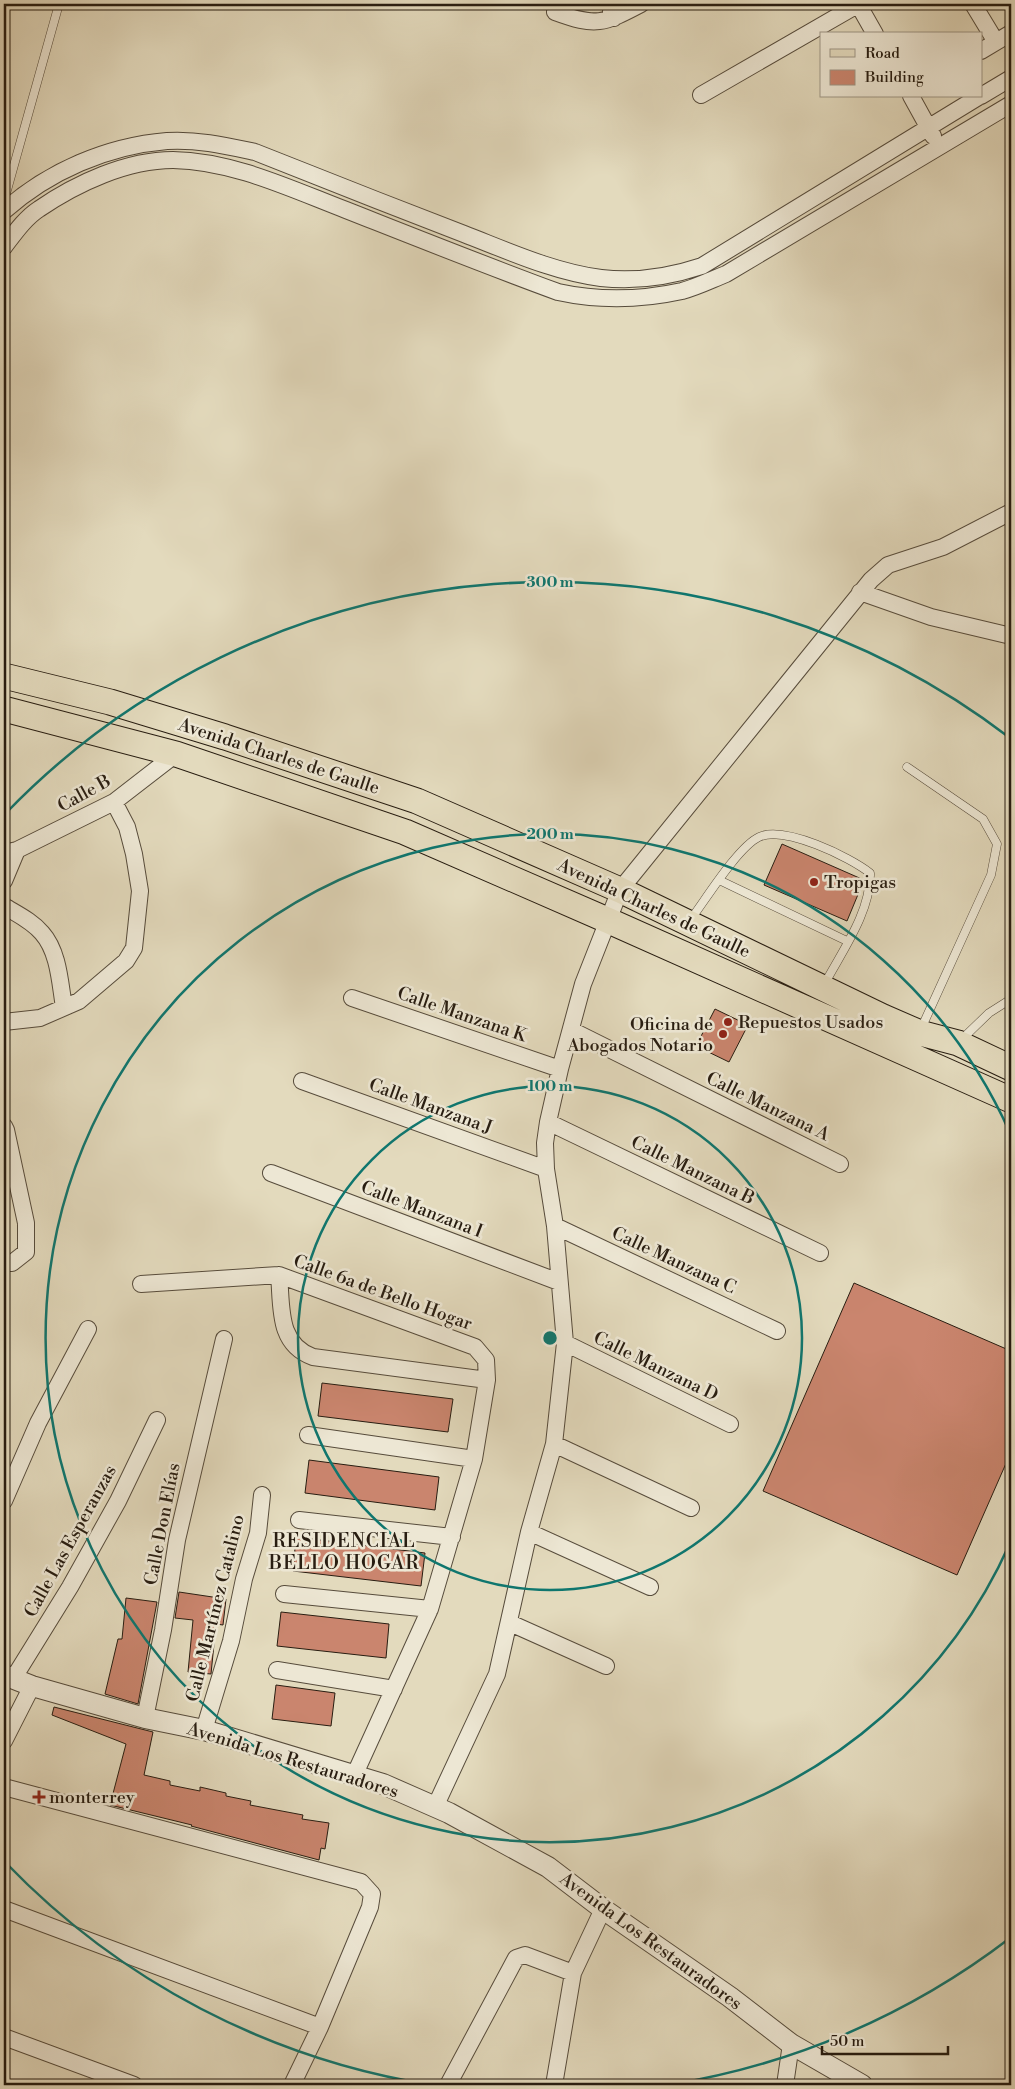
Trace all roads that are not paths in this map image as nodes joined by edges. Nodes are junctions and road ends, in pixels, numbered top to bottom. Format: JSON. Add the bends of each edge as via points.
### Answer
{"nodes":[{"id":1,"x":59,"y":4,"type":"edge"},
{"id":2,"x":641,"y":4,"type":"edge"},
{"id":3,"x":859,"y":4,"type":"edge"},
{"id":4,"x":973,"y":4,"type":"edge"},
{"id":5,"x":613,"y":11,"type":"edge"},
{"id":6,"x":555,"y":12,"type":"dead end"},
{"id":7,"x":874,"y":32,"type":"edge"},
{"id":8,"x":1011,"y":33,"type":"edge"},
{"id":9,"x":996,"y":42,"type":"junction"},
{"id":10,"x":982,"y":50,"type":"edge"},
{"id":11,"x":1011,"y":78,"type":"edge"},
{"id":12,"x":701,"y":95,"type":"dead end"},
{"id":13,"x":982,"y":95,"type":"edge"},
{"id":14,"x":912,"y":98,"type":"edge"},
{"id":15,"x":978,"y":98,"type":"edge"},
{"id":16,"x":1011,"y":104,"type":"edge"},
{"id":17,"x":928,"y":127,"type":"junction"},
{"id":18,"x":939,"y":147,"type":"junction"},
{"id":19,"x":4,"y":203,"type":"edge"},
{"id":20,"x":10,"y":217,"type":"edge"},
{"id":21,"x":4,"y":247,"type":"edge"},
{"id":22,"x":1011,"y":512,"type":"edge"},
{"id":23,"x":860,"y":592,"type":"junction"},
{"id":24,"x":1011,"y":636,"type":"edge"},
{"id":25,"x":4,"y":676,"type":"edge"},
{"id":26,"x":4,"y":709,"type":"edge"},
{"id":27,"x":176,"y":754,"type":"junction"},
{"id":28,"x":907,"y":767,"type":"dead end"},
{"id":29,"x":417,"y":801,"type":"junction"},
{"id":30,"x":114,"y":802,"type":"junction"},
{"id":31,"x":405,"y":832,"type":"junction"},
{"id":32,"x":10,"y":852,"type":"edge"},
{"id":33,"x":719,"y":880,"type":"junction"},
{"id":34,"x":4,"y":881,"type":"edge"},
{"id":35,"x":620,"y":890,"type":"junction"},
{"id":36,"x":4,"y":906,"type":"edge"},
{"id":37,"x":607,"y":920,"type":"junction"},
{"id":38,"x":688,"y":923,"type":"junction"},
{"id":39,"x":847,"y":941,"type":"junction"},
{"id":40,"x":823,"y":988,"type":"junction"},
{"id":41,"x":352,"y":998,"type":"dead end"},
{"id":42,"x":1011,"y":999,"type":"edge"},
{"id":43,"x":64,"y":1007,"type":"junction"},
{"id":44,"x":4,"y":1022,"type":"edge"},
{"id":45,"x":571,"y":1030,"type":"junction"},
{"id":46,"x":920,"y":1033,"type":"junction"},
{"id":47,"x":958,"y":1043,"type":"junction"},
{"id":48,"x":560,"y":1068,"type":"junction"},
{"id":49,"x":1011,"y":1068,"type":"edge"},
{"id":50,"x":302,"y":1081,"type":"dead end"},
{"id":51,"x":1011,"y":1100,"type":"edge"},
{"id":52,"x":548,"y":1122,"type":"junction"},
{"id":53,"x":4,"y":1126,"type":"edge"},
{"id":54,"x":840,"y":1164,"type":"dead end"},
{"id":55,"x":546,"y":1169,"type":"junction"},
{"id":56,"x":271,"y":1173,"type":"dead end"},
{"id":57,"x":555,"y":1226,"type":"junction"},
{"id":58,"x":820,"y":1253,"type":"dead end"},
{"id":59,"x":4,"y":1263,"type":"edge"},
{"id":60,"x":279,"y":1275,"type":"junction"},
{"id":61,"x":559,"y":1282,"type":"junction"},
{"id":62,"x":141,"y":1284,"type":"dead end"},
{"id":63,"x":88,"y":1329,"type":"dead end"},
{"id":64,"x":777,"y":1331,"type":"dead end"},
{"id":65,"x":224,"y":1339,"type":"dead end"},
{"id":66,"x":565,"y":1343,"type":"junction"},
{"id":67,"x":488,"y":1380,"type":"junction"},
{"id":68,"x":157,"y":1420,"type":"dead end"},
{"id":69,"x":730,"y":1424,"type":"dead end"},
{"id":70,"x":308,"y":1435,"type":"dead end"},
{"id":71,"x":554,"y":1444,"type":"junction"},
{"id":72,"x":474,"y":1459,"type":"junction"},
{"id":73,"x":262,"y":1496,"type":"dead end"},
{"id":74,"x":4,"y":1501,"type":"edge"},
{"id":75,"x":691,"y":1508,"type":"dead end"},
{"id":76,"x":299,"y":1520,"type":"dead end"},
{"id":77,"x":529,"y":1532,"type":"junction"},
{"id":78,"x":452,"y":1537,"type":"junction"},
{"id":79,"x":650,"y":1587,"type":"dead end"},
{"id":80,"x":284,"y":1594,"type":"dead end"},
{"id":81,"x":430,"y":1609,"type":"junction"},
{"id":82,"x":510,"y":1623,"type":"junction"},
{"id":83,"x":606,"y":1666,"type":"dead end"},
{"id":84,"x":277,"y":1670,"type":"dead end"},
{"id":85,"x":8,"y":1677,"type":"edge"},
{"id":86,"x":32,"y":1686,"type":"junction"},
{"id":87,"x":394,"y":1689,"type":"junction"},
{"id":88,"x":145,"y":1718,"type":"junction"},
{"id":89,"x":204,"y":1730,"type":"junction"},
{"id":90,"x":4,"y":1741,"type":"edge"},
{"id":91,"x":354,"y":1776,"type":"junction"},
{"id":92,"x":4,"y":1787,"type":"edge"},
{"id":93,"x":435,"y":1807,"type":"junction"},
{"id":94,"x":4,"y":1909,"type":"edge"},
{"id":95,"x":603,"y":1910,"type":"junction"},
{"id":96,"x":573,"y":1973,"type":"junction"},
{"id":97,"x":320,"y":2027,"type":"junction"},
{"id":98,"x":4,"y":2037,"type":"edge"},
{"id":99,"x":791,"y":2044,"type":"junction"},
{"id":100,"x":134,"y":2085,"type":"edge"},
{"id":101,"x":292,"y":2085,"type":"edge"},
{"id":102,"x":448,"y":2085,"type":"edge"},
{"id":103,"x":554,"y":2085,"type":"edge"},
{"id":104,"x":785,"y":2085,"type":"edge"},
{"id":105,"x":862,"y":2085,"type":"edge"}],
"edges":[{"from":1,"to":19,"type":"lane"},
{"from":2,"to":5,"type":"street"},
{"from":3,"to":7,"type":"street"},
{"from":3,"to":12,"type":"street"},
{"from":4,"to":9,"type":"street"},
{"from":5,"to":6,"type":"street","via":[[594,22]]},
{"from":8,"to":9,"type":"street"},
{"from":9,"to":10,"type":"street"},
{"from":11,"to":13,"type":"street"},
{"from":14,"to":17,"type":"street"},
{"from":15,"to":17,"type":"street"},
{"from":16,"to":18,"type":"street"},
{"from":17,"to":18,"type":"street"},
{"from":17,"to":20,"type":"street","via":[[702,266],[675,275],[637,280],[601,278],[552,266],[255,152],[211,143],[168,141],[128,147],[78,163],[38,183]]},
{"from":18,"to":20,"type":"street","via":[[726,274],[683,290],[642,298],[584,298],[558,292],[264,178],[205,162],[172,160],[122,169],[38,209]]},
{"from":19,"to":20,"type":"lane"},
{"from":20,"to":21,"type":"street"},
{"from":22,"to":23,"type":"street","via":[[943,547],[888,565]]},
{"from":23,"to":24,"type":"street","via":[[931,616]]},
{"from":23,"to":35,"type":"street"},
{"from":25,"to":29,"type":"main road","name":"Avenida Charles de Gaulle","via":[[130,708]]},
{"from":26,"to":27,"type":"main road","name":"Avenida Charles de Gaulle"},
{"from":27,"to":30,"type":"street","name":"Calle B"},
{"from":27,"to":31,"type":"main road","name":"Avenida Charles de Gaulle"},
{"from":28,"to":46,"type":"lane","via":[[983,820],[997,844],[992,875]]},
{"from":29,"to":31,"type":"main road"},
{"from":29,"to":35,"type":"main road","name":"Avenida Charles de Gaulle"},
{"from":30,"to":32,"type":"street","name":"Calle B"},
{"from":30,"to":43,"type":"street","via":[[127,827],[140,891],[134,948],[116,970],[79,1000]]},
{"from":31,"to":37,"type":"main road","name":"Avenida Charles de Gaulle"},
{"from":32,"to":34,"type":"street"},
{"from":33,"to":38,"type":"lane"},
{"from":33,"to":39,"type":"lane"},
{"from":33,"to":39,"type":"lane","via":[[738,855],[759,837],[774,834],[816,844],[870,873],[865,908]]},
{"from":35,"to":37,"type":"street"},
{"from":35,"to":38,"type":"main road","name":"Avenida Charles de Gaulle"},
{"from":36,"to":43,"type":"street","via":[[43,933],[58,972]]},
{"from":37,"to":45,"type":"street","via":[[583,984]]},
{"from":37,"to":51,"type":"main road","name":"Avenida Charles de Gaulle"},
{"from":38,"to":40,"type":"main road","name":"Avenida Charles de Gaulle"},
{"from":39,"to":40,"type":"lane"},
{"from":40,"to":46,"type":"main road","name":"Avenida Charles de Gaulle"},
{"from":41,"to":48,"type":"street","name":"Calle Manzana K"},
{"from":42,"to":47,"type":"lane","via":[[989,1013]]},
{"from":43,"to":44,"type":"street","via":[[40,1018]]},
{"from":45,"to":48,"type":"street"},
{"from":45,"to":54,"type":"street","name":"Calle Manzana A"},
{"from":46,"to":47,"type":"main road","name":"Avenida Charles de Gaulle"},
{"from":47,"to":49,"type":"main road","name":"Avenida Charles de Gaulle"},
{"from":48,"to":52,"type":"street"},
{"from":50,"to":55,"type":"street","name":"Calle Manzana J"},
{"from":52,"to":55,"type":"street"},
{"from":52,"to":58,"type":"street","name":"Calle Manzana B"},
{"from":53,"to":59,"type":"street","via":[[26,1223],[26,1252],[12,1263]]},
{"from":55,"to":57,"type":"street"},
{"from":56,"to":61,"type":"street","name":"Calle Manzana I"},
{"from":57,"to":61,"type":"street"},
{"from":57,"to":64,"type":"street","name":"Calle Manzana C"},
{"from":60,"to":62,"type":"street","name":"Calle 6a de Bello Hogar"},
{"from":60,"to":67,"type":"street","name":"Calle 6a de Bello Hogar","via":[[475,1347],[486,1360]]},
{"from":60,"to":67,"type":"street","via":[[285,1330],[301,1353]]},
{"from":61,"to":66,"type":"street"},
{"from":63,"to":74,"type":"street","via":[[38,1423]]},
{"from":65,"to":88,"type":"street","name":"Calle Don Elías","via":[[177,1540]]},
{"from":66,"to":69,"type":"street","name":"Calle Manzana D"},
{"from":66,"to":71,"type":"street"},
{"from":67,"to":72,"type":"street"},
{"from":68,"to":85,"type":"street","name":"Calle Las Esperanzas","via":[[80,1570]]},
{"from":70,"to":72,"type":"street"},
{"from":71,"to":75,"type":"street"},
{"from":71,"to":77,"type":"street"},
{"from":72,"to":78,"type":"street"},
{"from":73,"to":89,"type":"street","name":"Calle Martínez Catalino","via":[[258,1534]]},
{"from":76,"to":78,"type":"street"},
{"from":77,"to":79,"type":"street"},
{"from":77,"to":82,"type":"street"},
{"from":78,"to":81,"type":"street"},
{"from":80,"to":81,"type":"street"},
{"from":81,"to":87,"type":"street"},
{"from":82,"to":83,"type":"street"},
{"from":82,"to":93,"type":"street","via":[[497,1674]]},
{"from":84,"to":87,"type":"street"},
{"from":85,"to":86,"type":"street","name":"Avenida Los Restauradores"},
{"from":86,"to":88,"type":"street","name":"Avenida Los Restauradores"},
{"from":86,"to":90,"type":"street"},
{"from":87,"to":91,"type":"street"},
{"from":88,"to":89,"type":"street","name":"Avenida Los Restauradores"},
{"from":89,"to":91,"type":"street","name":"Avenida Los Restauradores"},
{"from":91,"to":93,"type":"street","name":"Avenida Los Restauradores","via":[[383,1784]]},
{"from":92,"to":97,"type":"street","via":[[361,1882],[372,1894],[370,1908]]},
{"from":93,"to":95,"type":"street","name":"Avenida Los Restauradores","via":[[548,1866]]},
{"from":94,"to":97,"type":"street"},
{"from":95,"to":96,"type":"street"},
{"from":95,"to":99,"type":"street","name":"Avenida Los Restauradores"},
{"from":96,"to":102,"type":"street","via":[[525,1955],[516,1958]]},
{"from":96,"to":103,"type":"street"},
{"from":97,"to":101,"type":"street"},
{"from":98,"to":100,"type":"street"},
{"from":99,"to":104,"type":"street"},
{"from":99,"to":105,"type":"street","name":"Avenida Los Restauradores"}]}
